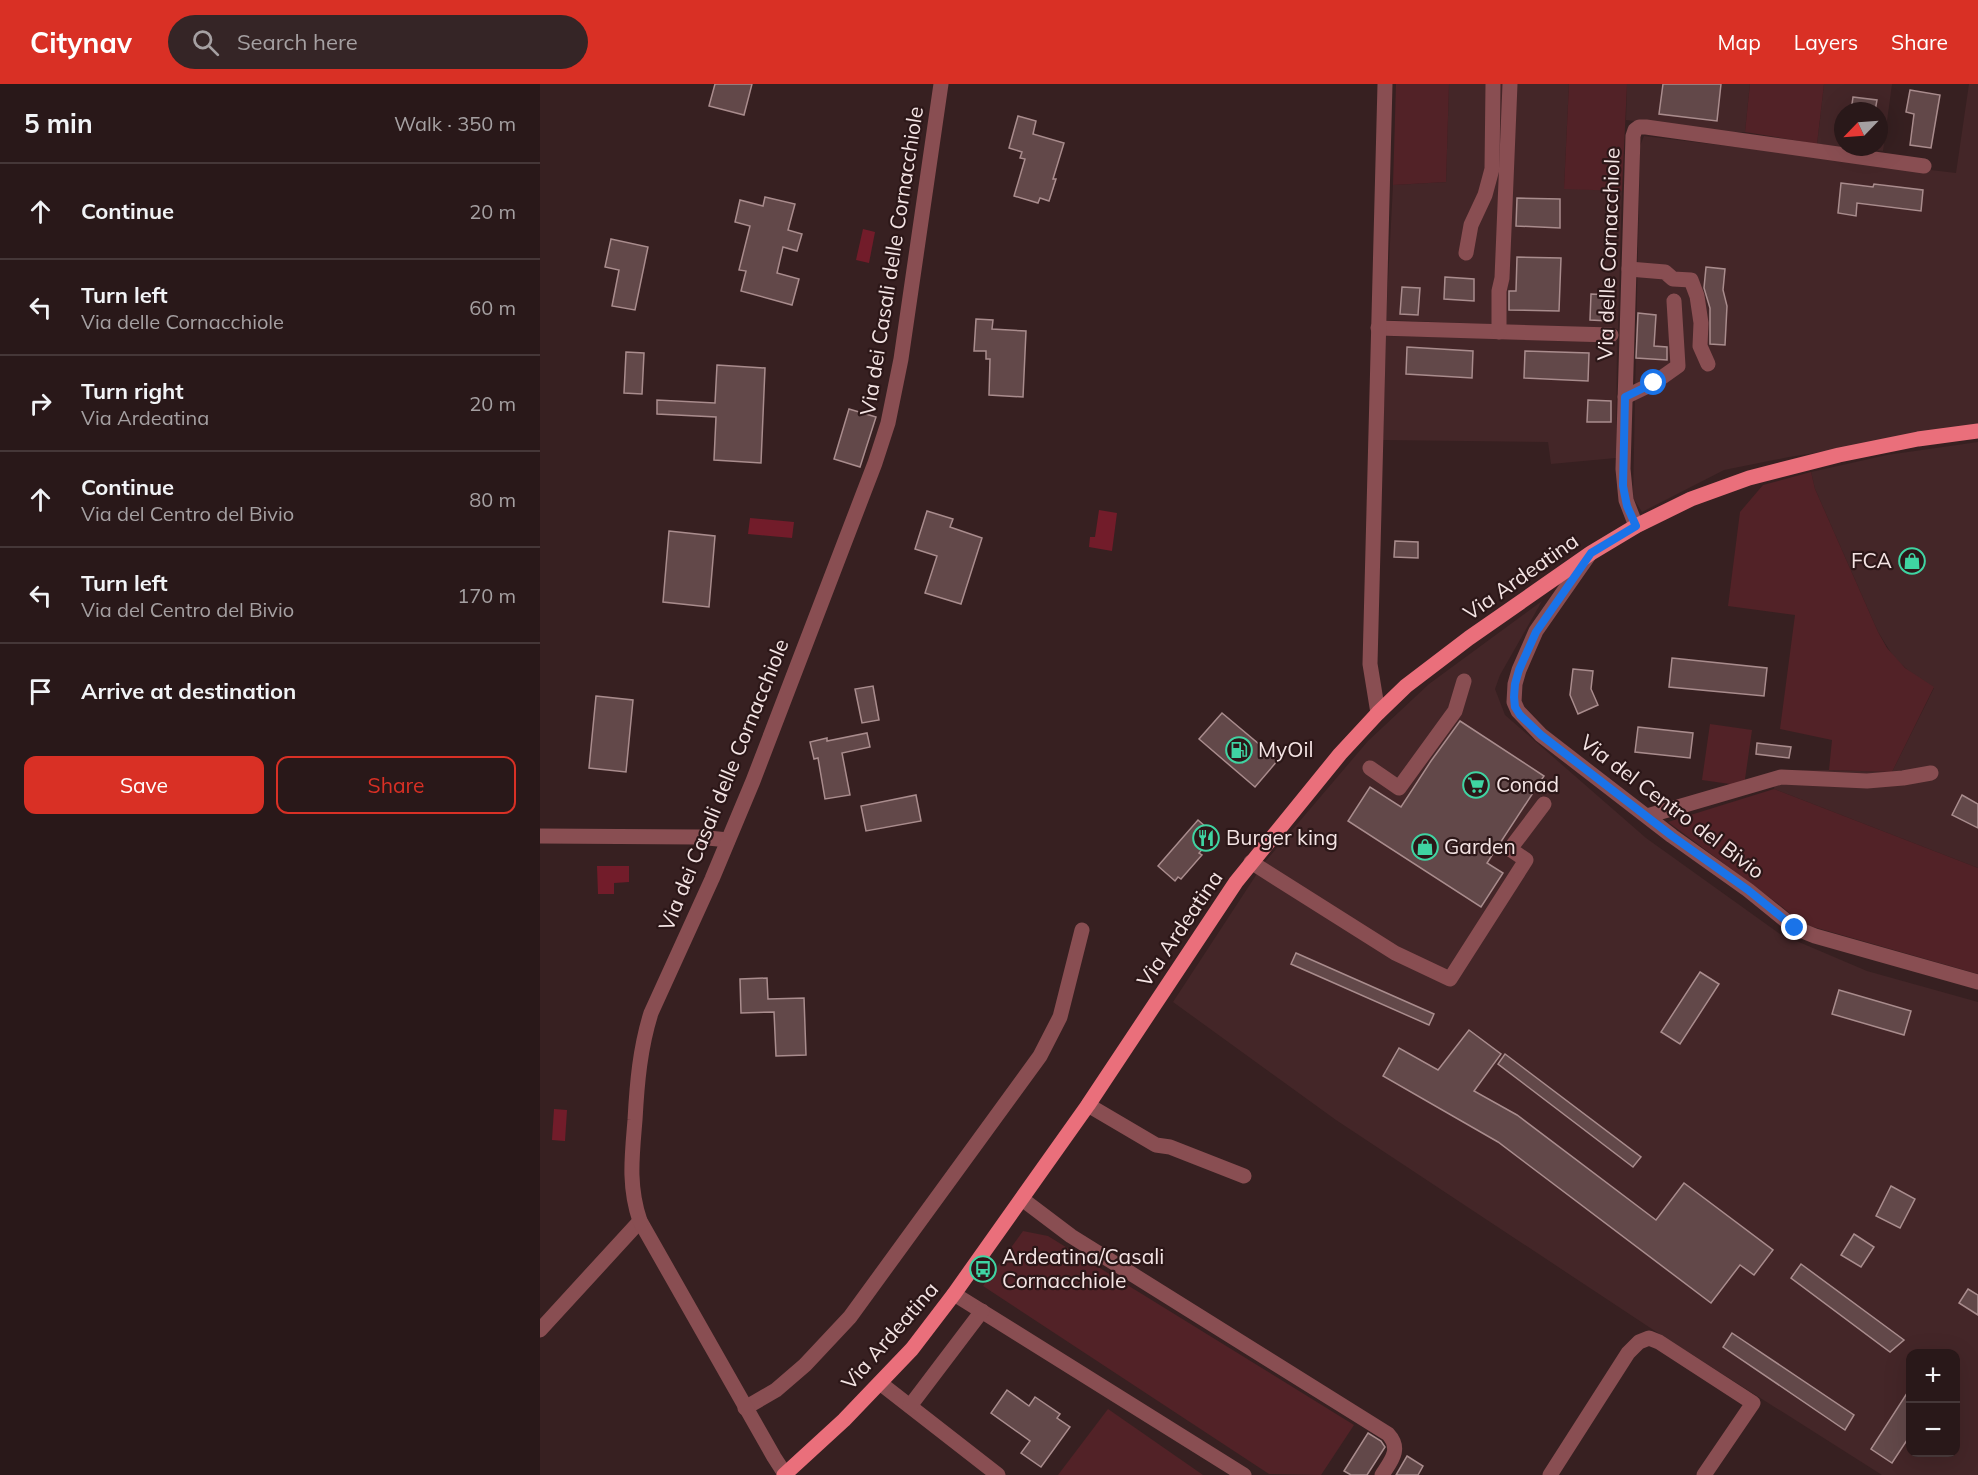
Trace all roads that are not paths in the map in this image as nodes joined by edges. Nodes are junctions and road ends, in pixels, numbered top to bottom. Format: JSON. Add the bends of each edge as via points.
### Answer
{"nodes":[{"id":1,"x":941,"y":84,"type":"edge"},
{"id":2,"x":1385,"y":84,"type":"edge"},
{"id":3,"x":1493,"y":84,"type":"edge"},
{"id":4,"x":1510,"y":84,"type":"edge"},
{"id":5,"x":1924,"y":166,"type":"dead end"},
{"id":6,"x":1466,"y":253,"type":"dead end"},
{"id":7,"x":1629,"y":269,"type":"junction"},
{"id":8,"x":1674,"y":301,"type":"dead end"},
{"id":9,"x":1378,"y":328,"type":"junction"},
{"id":10,"x":1499,"y":332,"type":"junction"},
{"id":11,"x":1611,"y":335,"type":"dead end"},
{"id":12,"x":1708,"y":364,"type":"dead end"},
{"id":13,"x":1625,"y":397,"type":"junction"},
{"id":14,"x":1978,"y":431,"type":"edge"},
{"id":15,"x":1636,"y":526,"type":"junction"},
{"id":16,"x":1591,"y":553,"type":"junction"},
{"id":17,"x":1464,"y":681,"type":"dead end"},
{"id":18,"x":1377,"y":713,"type":"junction"},
{"id":19,"x":1370,"y":768,"type":"dead end"},
{"id":20,"x":1931,"y":773,"type":"dead end"},
{"id":21,"x":1544,"y":804,"type":"dead end"},
{"id":22,"x":1647,"y":816,"type":"junction"},
{"id":23,"x":540,"y":836,"type":"edge"},
{"id":24,"x":728,"y":840,"type":"junction"},
{"id":25,"x":1251,"y":862,"type":"junction"},
{"id":26,"x":1082,"y":930,"type":"dead end"},
{"id":27,"x":1978,"y":982,"type":"edge"},
{"id":28,"x":1088,"y":1105,"type":"junction"},
{"id":29,"x":1244,"y":1176,"type":"dead end"},
{"id":30,"x":1022,"y":1199,"type":"junction"},
{"id":31,"x":640,"y":1221,"type":"junction"},
{"id":32,"x":954,"y":1294,"type":"junction"},
{"id":33,"x":982,"y":1311,"type":"junction"},
{"id":34,"x":540,"y":1330,"type":"edge"},
{"id":35,"x":880,"y":1383,"type":"junction"},
{"id":36,"x":910,"y":1406,"type":"junction"},
{"id":37,"x":745,"y":1408,"type":"junction"},
{"id":38,"x":784,"y":1474,"type":"edge"},
{"id":39,"x":999,"y":1475,"type":"edge"},
{"id":40,"x":1244,"y":1475,"type":"edge"},
{"id":41,"x":1382,"y":1475,"type":"edge"},
{"id":42,"x":1550,"y":1475,"type":"edge"},
{"id":43,"x":1704,"y":1475,"type":"edge"}],
"edges":[{"from":1,"to":24,"type":"street","name":"Via dei Casali delle Cornacchiole","via":[[888,423]]},
{"from":2,"to":9,"type":"street"},
{"from":3,"to":6,"type":"street","via":[[1492,169],[1471,225]]},
{"from":4,"to":10,"type":"street"},
{"from":5,"to":7,"type":"street","name":"Via delle Cornacchiole","via":[[1639,127],[1633,136]]},
{"from":7,"to":12,"type":"street","via":[[1665,272],[1673,279],[1691,280],[1701,323],[1700,346]]},
{"from":7,"to":13,"type":"street","name":"Via delle Cornacchiole"},
{"from":8,"to":13,"type":"street","via":[[1678,366]]},
{"from":9,"to":10,"type":"street"},
{"from":9,"to":18,"type":"street","via":[[1370,664]]},
{"from":10,"to":11,"type":"street"},
{"from":13,"to":15,"type":"street","name":"Via delle Cornacchiole","via":[[1623,486]]},
{"from":14,"to":15,"type":"main road","name":"Via Ardeatina","via":[[1891,444],[1780,469],[1691,499]]},
{"from":15,"to":16,"type":"main road","name":"Via Ardeatina"},
{"from":16,"to":18,"type":"main road","name":"Via Ardeatina","via":[[1439,660]]},
{"from":16,"to":22,"type":"street","name":"Via del Centro del Bivio","via":[[1536,632],[1519,670],[1514,702],[1520,715],[1541,735]]},
{"from":17,"to":19,"type":"street","via":[[1455,711],[1399,788]]},
{"from":18,"to":25,"type":"main road","name":"Via Ardeatina"},
{"from":20,"to":22,"type":"street","via":[[1867,781],[1781,777]]},
{"from":21,"to":25,"type":"street","via":[[1510,849],[1526,860],[1450,979],[1395,953]]},
{"from":22,"to":27,"type":"street","name":"Via del Centro del Bivio","via":[[1795,928]]},
{"from":23,"to":24,"type":"street"},
{"from":24,"to":31,"type":"street","name":"Via dei Casali delle Cornacchiole","via":[[645,1032],[631,1173],[633,1200]]},
{"from":25,"to":28,"type":"main road","name":"Via Ardeatina"},
{"from":26,"to":37,"type":"street","via":[[1060,1017],[1040,1056],[850,1317],[805,1365],[776,1390]]},
{"from":28,"to":29,"type":"street","via":[[1156,1145]]},
{"from":28,"to":30,"type":"main road","name":"Via Ardeatina"},
{"from":30,"to":32,"type":"main road","name":"Via Ardeatina"},
{"from":30,"to":41,"type":"street","via":[[1071,1236],[1388,1434],[1396,1450]]},
{"from":31,"to":34,"type":"street"},
{"from":31,"to":37,"type":"street","name":"Via dei Casali delle Cornacchiole"},
{"from":32,"to":33,"type":"street"},
{"from":32,"to":35,"type":"main road","name":"Via Ardeatina"},
{"from":33,"to":36,"type":"street"},
{"from":33,"to":40,"type":"street"},
{"from":35,"to":36,"type":"street"},
{"from":35,"to":38,"type":"main road","name":"Via Ardeatina"},
{"from":36,"to":39,"type":"street"},
{"from":37,"to":38,"type":"street","name":"Via dei Casali delle Cornacchiole"},
{"from":42,"to":43,"type":"street","via":[[1628,1353],[1649,1338],[1753,1403]]}]}
